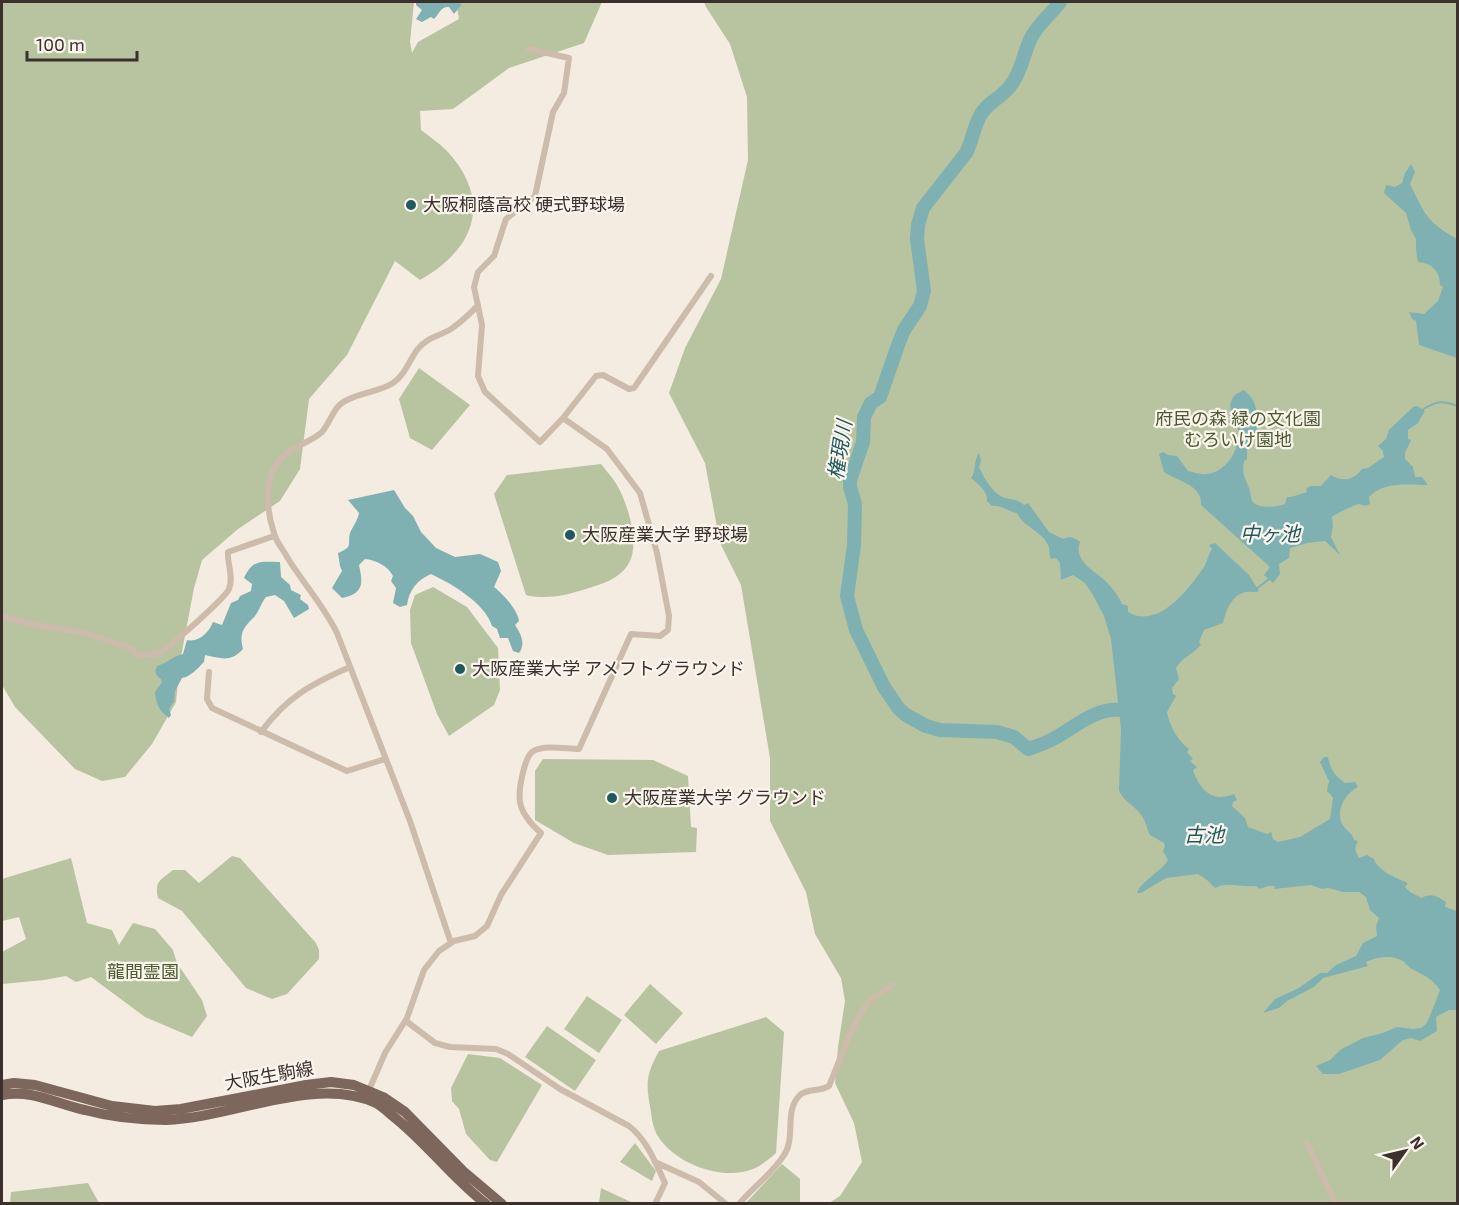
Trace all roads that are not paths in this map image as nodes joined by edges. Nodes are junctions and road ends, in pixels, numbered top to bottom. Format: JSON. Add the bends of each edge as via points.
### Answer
{"nodes":[{"id":1,"x":529,"y":49,"type":"dead end"},
{"id":2,"x":711,"y":276,"type":"dead end"},
{"id":3,"x":478,"y":305,"type":"junction"},
{"id":4,"x":563,"y":418,"type":"junction"},
{"id":5,"x":274,"y":536,"type":"junction"},
{"id":6,"x":2,"y":616,"type":"edge"},
{"id":7,"x":350,"y":667,"type":"junction"},
{"id":8,"x":208,"y":672,"type":"dead end"},
{"id":9,"x":261,"y":732,"type":"junction"},
{"id":10,"x":385,"y":759,"type":"junction"},
{"id":11,"x":451,"y":944,"type":"junction"},
{"id":12,"x":893,"y":985,"type":"dead end"},
{"id":13,"x":406,"y":1021,"type":"junction"},
{"id":14,"x":2,"y":1085,"type":"edge"},
{"id":15,"x":369,"y":1090,"type":"junction"},
{"id":16,"x":2,"y":1095,"type":"edge"},
{"id":17,"x":1307,"y":1143,"type":"dead end"},
{"id":18,"x":655,"y":1162,"type":"junction"},
{"id":19,"x":486,"y":1203,"type":"edge"},
{"id":20,"x":502,"y":1203,"type":"edge"},
{"id":21,"x":655,"y":1203,"type":"edge"},
{"id":22,"x":726,"y":1203,"type":"edge"},
{"id":23,"x":739,"y":1203,"type":"edge"},
{"id":24,"x":1336,"y":1203,"type":"edge"}],
"edges":[{"from":1,"to":3,"type":"street","via":[[569,58],[564,93],[554,112],[535,196],[506,219],[494,256],[478,272],[474,287]]},
{"from":2,"to":4,"type":"street","via":[[634,388],[597,376]]},
{"from":3,"to":4,"type":"street","via":[[482,325],[478,376],[485,392],[540,441]]},
{"from":3,"to":5,"type":"street","via":[[466,318],[436,334],[417,350],[396,381],[381,390],[344,401],[322,432],[276,465],[268,485],[268,513]]},
{"from":4,"to":11,"type":"street","via":[[607,449],[640,493],[657,553],[668,630],[660,636],[631,634],[579,749],[540,748],[525,761],[520,802],[529,823],[541,834],[501,895],[487,926],[475,936]]},
{"from":5,"to":6,"type":"street","via":[[228,552],[232,575],[221,600],[177,640],[153,655],[136,655],[131,648],[85,633]]},
{"from":5,"to":7,"type":"street","via":[[330,620]]},
{"from":7,"to":9,"type":"street","via":[[286,702]]},
{"from":7,"to":10,"type":"street"},
{"from":8,"to":9,"type":"street","via":[[207,699],[212,708]]},
{"from":9,"to":10,"type":"street","via":[[347,771]]},
{"from":10,"to":11,"type":"street"},
{"from":11,"to":13,"type":"street","via":[[439,951],[424,970]]},
{"from":12,"to":23,"type":"street","via":[[866,1006],[829,1086],[799,1095],[791,1108],[785,1154]]},
{"from":13,"to":15,"type":"street","via":[[385,1053]]},
{"from":13,"to":18,"type":"street","via":[[435,1043],[496,1049],[508,1054],[560,1089],[629,1126],[647,1145]]},
{"from":14,"to":15,"type":"main road","name":"大阪生駒線","via":[[35,1085],[112,1106],[155,1111],[306,1084],[331,1082]]},
{"from":15,"to":20,"type":"main road","name":"大阪生駒線","via":[[405,1112],[462,1171]]},
{"from":16,"to":19,"type":"main road","name":"大阪生駒線","via":[[41,1096],[89,1111],[168,1120],[297,1096],[352,1094],[378,1104],[405,1125]]},
{"from":17,"to":24,"type":"street"},
{"from":18,"to":21,"type":"street","via":[[665,1183]]},
{"from":18,"to":22,"type":"street","via":[[699,1182]]}]}
